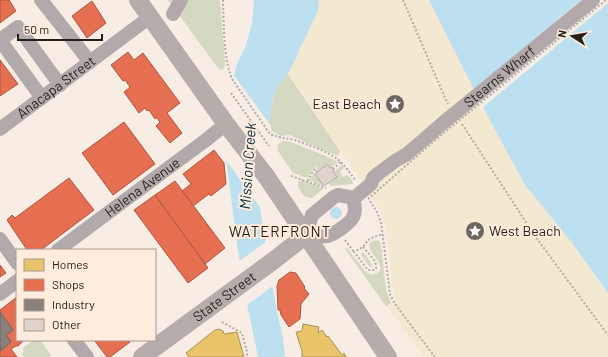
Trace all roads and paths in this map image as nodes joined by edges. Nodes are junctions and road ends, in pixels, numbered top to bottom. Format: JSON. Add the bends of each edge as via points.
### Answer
{"nodes":[{"id":1,"x":41,"y":0,"type":"edge"},
{"id":2,"x":138,"y":0,"type":"edge"},
{"id":3,"x":181,"y":0,"type":"edge"},
{"id":4,"x":223,"y":0,"type":"edge"},
{"id":5,"x":402,"y":0,"type":"edge"},
{"id":6,"x":593,"y":0,"type":"edge"},
{"id":7,"x":606,"y":0,"type":"edge"},
{"id":8,"x":172,"y":14,"type":"dead end"},
{"id":9,"x":150,"y":17,"type":"junction"},
{"id":10,"x":90,"y":62,"type":"junction"},
{"id":11,"x":60,"y":85,"type":"junction"},
{"id":12,"x":231,"y":93,"type":"dead end"},
{"id":13,"x":42,"y":98,"type":"junction"},
{"id":14,"x":450,"y":106,"type":"dead end"},
{"id":15,"x":458,"y":120,"type":"dead end"},
{"id":16,"x":227,"y":124,"type":"junction"},
{"id":17,"x":0,"y":129,"type":"edge"},
{"id":18,"x":269,"y":146,"type":"dead end"},
{"id":19,"x":341,"y":162,"type":"junction"},
{"id":20,"x":333,"y":169,"type":"dead end"},
{"id":21,"x":317,"y":172,"type":"dead end"},
{"id":22,"x":291,"y":176,"type":"dead end"},
{"id":23,"x":308,"y":181,"type":"junction"},
{"id":24,"x":329,"y":189,"type":"dead end"},
{"id":25,"x":364,"y":193,"type":"junction"},
{"id":26,"x":383,"y":234,"type":"junction"},
{"id":27,"x":306,"y":235,"type":"junction"},
{"id":28,"x":0,"y":239,"type":"edge"},
{"id":29,"x":345,"y":240,"type":"dead end"},
{"id":30,"x":363,"y":247,"type":"junction"},
{"id":31,"x":59,"y":249,"type":"edge"},
{"id":32,"x":354,"y":252,"type":"junction"},
{"id":33,"x":16,"y":262,"type":"edge"},
{"id":34,"x":16,"y":282,"type":"edge"},
{"id":35,"x":0,"y":294,"type":"edge"},
{"id":36,"x":222,"y":322,"type":"dead end"},
{"id":37,"x":608,"y":335,"type":"edge"},
{"id":38,"x":75,"y":341,"type":"edge"},
{"id":39,"x":87,"y":357,"type":"edge"},
{"id":40,"x":142,"y":357,"type":"edge"},
{"id":41,"x":246,"y":357,"type":"edge"},
{"id":42,"x":388,"y":357,"type":"edge"},
{"id":43,"x":435,"y":357,"type":"edge"}],
"edges":[{"from":1,"to":10,"type":"street"},
{"from":2,"to":9,"type":"main road"},
{"from":3,"to":8,"type":"street"},
{"from":4,"to":19,"type":"path","via":[[229,71],[270,134],[278,138],[295,140],[334,156]]},
{"from":5,"to":14,"type":"path"},
{"from":6,"to":25,"type":"street","name":"Stearns Wharf","via":[[407,154],[373,178]]},
{"from":7,"to":25,"type":"path","bridge":true,"via":[[434,141]]},
{"from":9,"to":10,"type":"street","name":"Anacapa Street"},
{"from":9,"to":16,"type":"main road"},
{"from":10,"to":11,"type":"street","name":"Anacapa Street"},
{"from":11,"to":13,"type":"street","name":"Anacapa Street"},
{"from":11,"to":13,"type":"street","via":[[18,27],[0,40]]},
{"from":12,"to":18,"type":"path"},
{"from":13,"to":17,"type":"street","name":"Anacapa Street"},
{"from":15,"to":37,"type":"path","via":[[535,236]]},
{"from":16,"to":27,"type":"main road"},
{"from":16,"to":31,"type":"street","name":"Helena Avenue"},
{"from":19,"to":20,"type":"path"},
{"from":19,"to":25,"type":"path"},
{"from":21,"to":23,"type":"path","via":[[313,170]]},
{"from":22,"to":23,"type":"path"},
{"from":23,"to":24,"type":"path"},
{"from":25,"to":26,"type":"path","via":[[377,212]]},
{"from":25,"to":27,"type":"street","via":[[334,197],[312,215]]},
{"from":25,"to":27,"type":"street","via":[[355,206],[351,222],[327,236]]},
{"from":26,"to":30,"type":"path","via":[[368,240]]},
{"from":26,"to":43,"type":"path","via":[[390,294]]},
{"from":27,"to":40,"type":"main road","name":"State Street"},
{"from":27,"to":42,"type":"main road"},
{"from":28,"to":33,"type":"street"},
{"from":29,"to":32,"type":"path"},
{"from":30,"to":32,"type":"path"},
{"from":30,"to":32,"type":"path","via":[[375,262],[374,270],[368,270]]},
{"from":34,"to":35,"type":"street"},
{"from":36,"to":41,"type":"path","via":[[242,333]]},
{"from":38,"to":39,"type":"street"}]}
